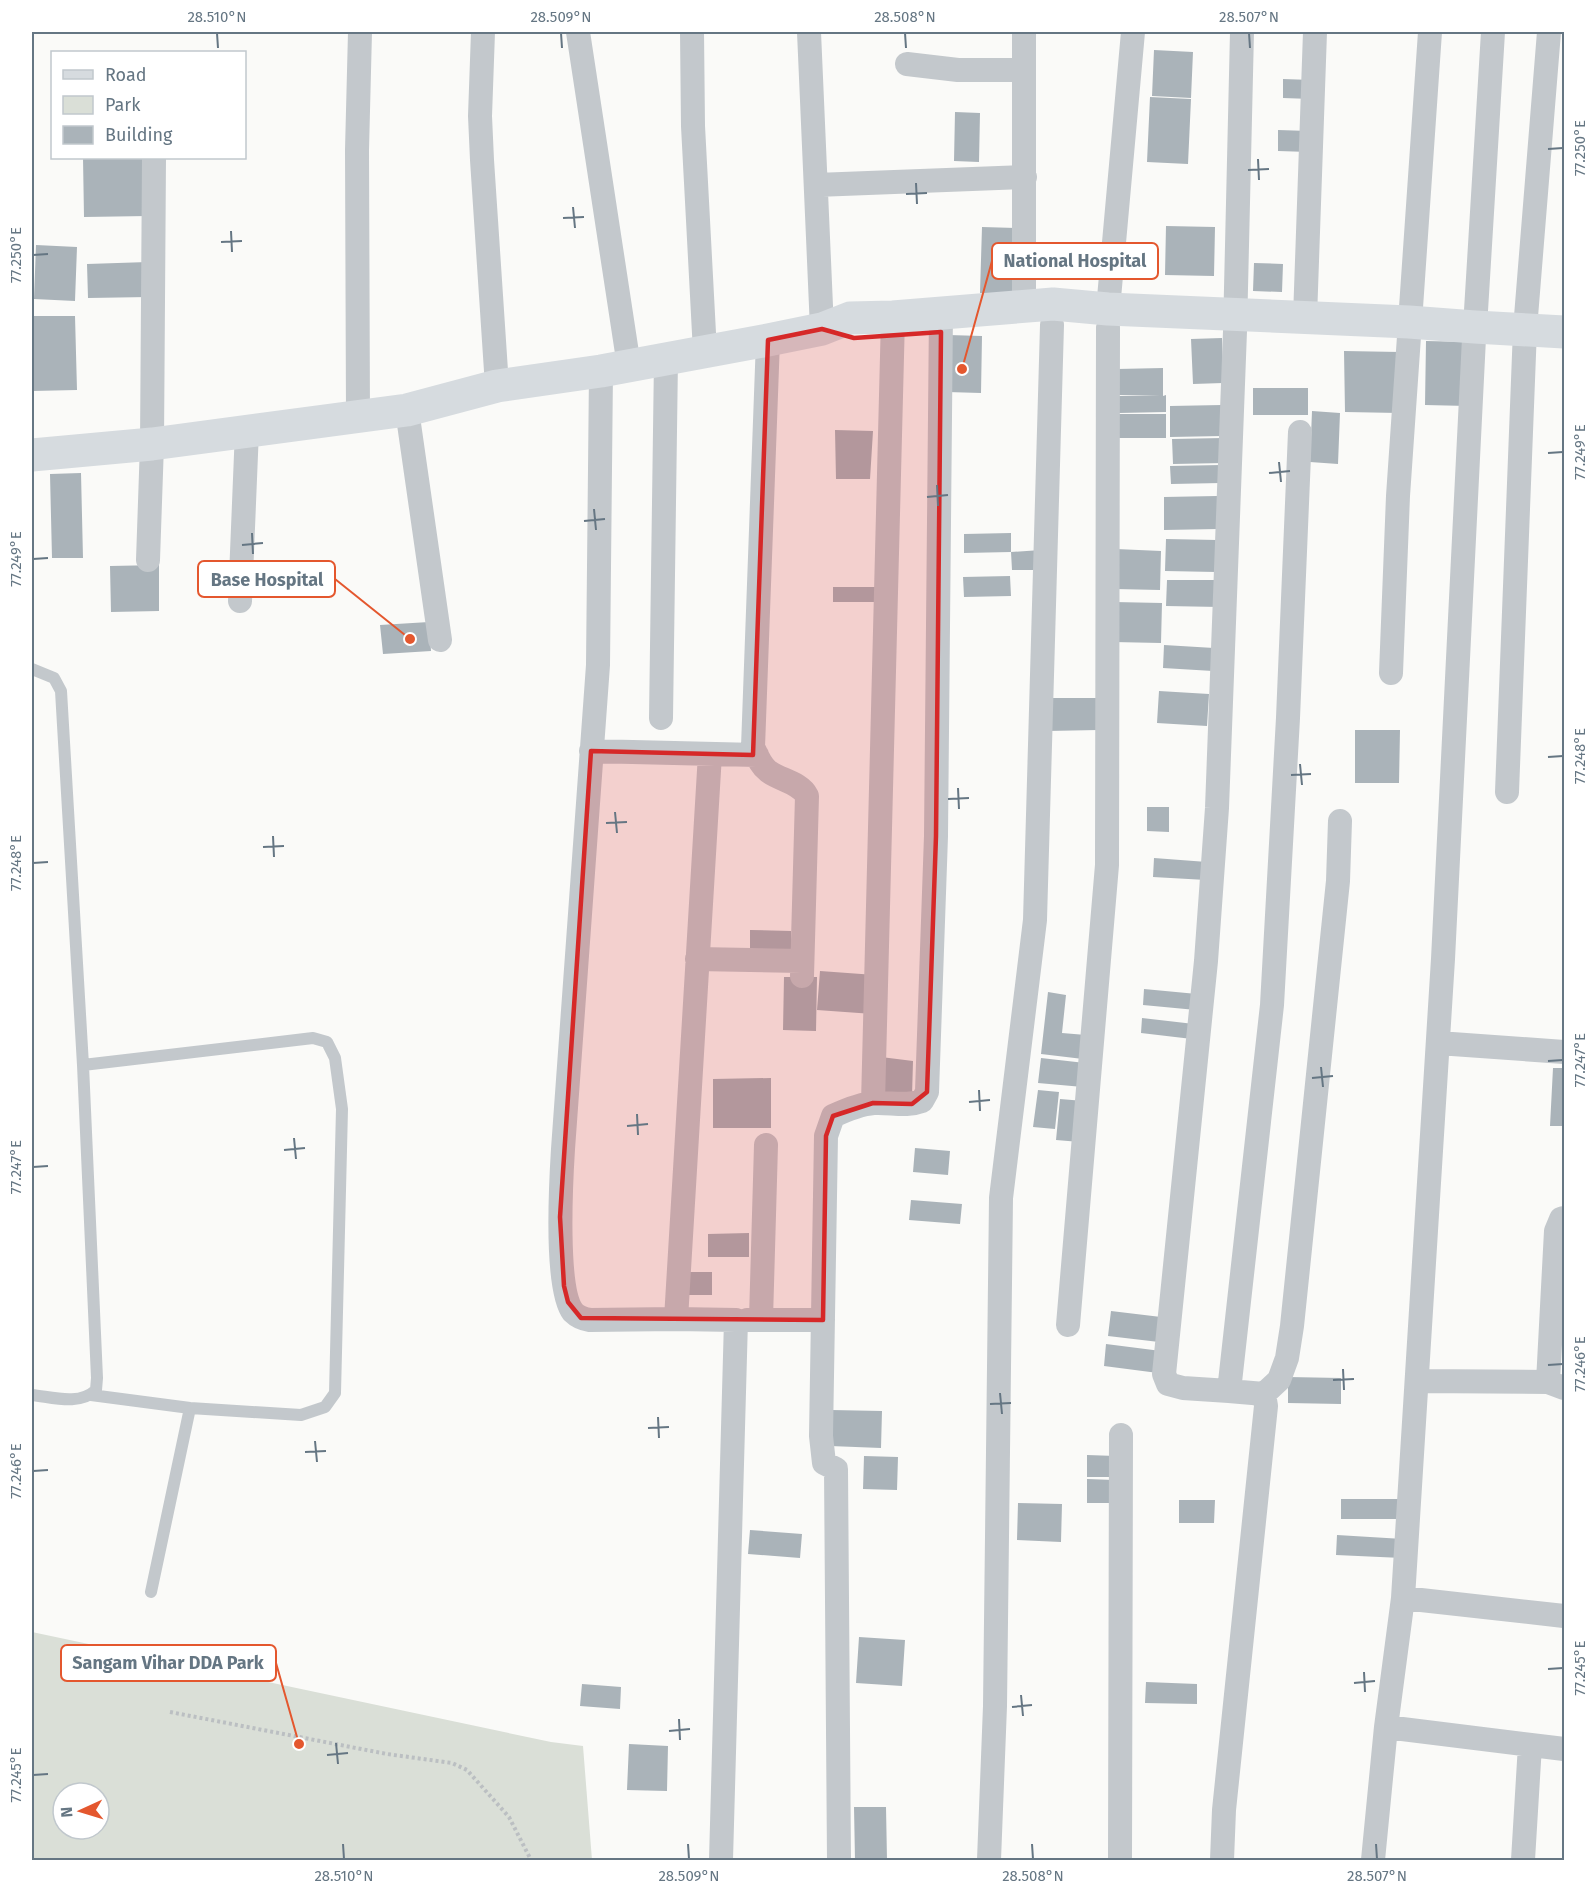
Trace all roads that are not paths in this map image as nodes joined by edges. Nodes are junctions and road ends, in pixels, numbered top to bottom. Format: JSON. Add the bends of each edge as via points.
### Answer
{"nodes":[{"id":1,"x":360,"y":32,"type":"edge"},
{"id":2,"x":483,"y":32,"type":"edge"},
{"id":3,"x":578,"y":32,"type":"edge"},
{"id":4,"x":692,"y":32,"type":"edge"},
{"id":5,"x":809,"y":32,"type":"edge"},
{"id":6,"x":1024,"y":32,"type":"edge"},
{"id":7,"x":1132,"y":32,"type":"edge"},
{"id":8,"x":1242,"y":32,"type":"edge"},
{"id":9,"x":1315,"y":32,"type":"edge"},
{"id":10,"x":1430,"y":32,"type":"edge"},
{"id":11,"x":1493,"y":32,"type":"edge"},
{"id":12,"x":1549,"y":32,"type":"edge"},
{"id":13,"x":907,"y":64,"type":"dead end"},
{"id":14,"x":1024,"y":70,"type":"junction"},
{"id":15,"x":154,"y":159,"type":"edge"},
{"id":16,"x":1025,"y":177,"type":"junction"},
{"id":17,"x":816,"y":185,"type":"junction"},
{"id":18,"x":1024,"y":308,"type":"junction"},
{"id":19,"x":1305,"y":318,"type":"junction"},
{"id":20,"x":1108,"y":319,"type":"junction"},
{"id":21,"x":941,"y":322,"type":"junction"},
{"id":22,"x":1236,"y":323,"type":"junction"},
{"id":23,"x":1052,"y":325,"type":"junction"},
{"id":24,"x":892,"y":326,"type":"junction"},
{"id":25,"x":1409,"y":328,"type":"junction"},
{"id":26,"x":822,"y":329,"type":"junction"},
{"id":27,"x":1474,"y":332,"type":"junction"},
{"id":28,"x":1564,"y":332,"type":"edge"},
{"id":29,"x":1525,"y":337,"type":"junction"},
{"id":30,"x":768,"y":340,"type":"junction"},
{"id":31,"x":1564,"y":345,"type":"edge"},
{"id":32,"x":705,"y":352,"type":"junction"},
{"id":33,"x":666,"y":359,"type":"junction"},
{"id":34,"x":615,"y":368,"type":"junction"},
{"id":35,"x":497,"y":386,"type":"junction"},
{"id":36,"x":407,"y":410,"type":"junction"},
{"id":37,"x":358,"y":416,"type":"junction"},
{"id":38,"x":247,"y":430,"type":"junction"},
{"id":39,"x":1300,"y":432,"type":"dead end"},
{"id":40,"x":152,"y":444,"type":"junction"},
{"id":41,"x":32,"y":455,"type":"edge"},
{"id":42,"x":148,"y":560,"type":"dead end"},
{"id":43,"x":240,"y":601,"type":"dead end"},
{"id":44,"x":440,"y":640,"type":"dead end"},
{"id":45,"x":32,"y":669,"type":"edge"},
{"id":46,"x":1391,"y":673,"type":"dead end"},
{"id":47,"x":661,"y":718,"type":"dead end"},
{"id":48,"x":591,"y":751,"type":"junction"},
{"id":49,"x":710,"y":754,"type":"junction"},
{"id":50,"x":757,"y":755,"type":"junction"},
{"id":51,"x":1507,"y":792,"type":"dead end"},
{"id":52,"x":1340,"y":821,"type":"dead end"},
{"id":53,"x":697,"y":959,"type":"junction"},
{"id":54,"x":1438,"y":1043,"type":"junction"},
{"id":55,"x":1564,"y":1052,"type":"edge"},
{"id":56,"x":83,"y":1065,"type":"junction"},
{"id":57,"x":873,"y":1103,"type":"junction"},
{"id":58,"x":766,"y":1145,"type":"dead end"},
{"id":59,"x":1564,"y":1218,"type":"edge"},
{"id":60,"x":676,"y":1319,"type":"junction"},
{"id":61,"x":761,"y":1319,"type":"junction"},
{"id":62,"x":736,"y":1320,"type":"junction"},
{"id":63,"x":823,"y":1320,"type":"junction"},
{"id":64,"x":1068,"y":1325,"type":"dead end"},
{"id":65,"x":1417,"y":1381,"type":"junction"},
{"id":66,"x":1556,"y":1385,"type":"edge"},
{"id":67,"x":1228,"y":1391,"type":"junction"},
{"id":68,"x":1264,"y":1394,"type":"junction"},
{"id":69,"x":32,"y":1395,"type":"edge"},
{"id":70,"x":91,"y":1395,"type":"junction"},
{"id":71,"x":190,"y":1408,"type":"junction"},
{"id":72,"x":1121,"y":1435,"type":"dead end"},
{"id":73,"x":151,"y":1592,"type":"dead end"},
{"id":74,"x":1403,"y":1598,"type":"junction"},
{"id":75,"x":1564,"y":1616,"type":"edge"},
{"id":76,"x":1386,"y":1727,"type":"junction"},
{"id":77,"x":1530,"y":1745,"type":"junction"},
{"id":78,"x":1564,"y":1749,"type":"edge"},
{"id":79,"x":721,"y":1860,"type":"edge"},
{"id":80,"x":839,"y":1860,"type":"edge"},
{"id":81,"x":989,"y":1860,"type":"edge"},
{"id":82,"x":1120,"y":1860,"type":"edge"},
{"id":83,"x":1222,"y":1860,"type":"edge"},
{"id":84,"x":1373,"y":1860,"type":"edge"},
{"id":85,"x":1523,"y":1860,"type":"edge"}],
"edges":[{"from":1,"to":37,"type":"street"},
{"from":2,"to":35,"type":"street","via":[[480,116]]},
{"from":3,"to":34,"type":"street"},
{"from":4,"to":32,"type":"street"},
{"from":5,"to":17,"type":"street"},
{"from":6,"to":14,"type":"street"},
{"from":7,"to":20,"type":"street"},
{"from":8,"to":22,"type":"street"},
{"from":9,"to":19,"type":"street"},
{"from":10,"to":25,"type":"street"},
{"from":11,"to":27,"type":"street"},
{"from":12,"to":29,"type":"street"},
{"from":13,"to":14,"type":"street"},
{"from":14,"to":16,"type":"street"},
{"from":15,"to":40,"type":"street"},
{"from":16,"to":17,"type":"street"},
{"from":16,"to":18,"type":"street"},
{"from":17,"to":26,"type":"street"},
{"from":18,"to":20,"type":"street","via":[[1053,304]]},
{"from":18,"to":21,"type":"street"},
{"from":19,"to":22,"type":"street"},
{"from":19,"to":25,"type":"street"},
{"from":20,"to":22,"type":"street"},
{"from":20,"to":23,"type":"street"},
{"from":20,"to":64,"type":"street","via":[[1107,865]]},
{"from":21,"to":23,"type":"street"},
{"from":21,"to":24,"type":"street"},
{"from":21,"to":57,"type":"street","via":[[936,836],[927,1092],[922,1101],[912,1104]]},
{"from":22,"to":25,"type":"street"},
{"from":22,"to":67,"type":"street","via":[[1216,820],[1206,961],[1164,1374],[1168,1383],[1182,1388]]},
{"from":23,"to":81,"type":"street","via":[[1035,920],[1001,1198]]},
{"from":24,"to":26,"type":"street","via":[[854,338]]},
{"from":24,"to":57,"type":"street"},
{"from":25,"to":27,"type":"street"},
{"from":25,"to":46,"type":"street"},
{"from":26,"to":30,"type":"street"},
{"from":27,"to":29,"type":"street"},
{"from":27,"to":54,"type":"street"},
{"from":28,"to":29,"type":"street"},
{"from":29,"to":31,"type":"street"},
{"from":29,"to":51,"type":"street"},
{"from":30,"to":32,"type":"street"},
{"from":30,"to":50,"type":"street","via":[[753,739]]},
{"from":32,"to":33,"type":"street"},
{"from":33,"to":34,"type":"street"},
{"from":33,"to":47,"type":"street"},
{"from":34,"to":35,"type":"street"},
{"from":34,"to":48,"type":"street"},
{"from":35,"to":36,"type":"street"},
{"from":36,"to":37,"type":"street"},
{"from":36,"to":44,"type":"street"},
{"from":37,"to":38,"type":"street"},
{"from":38,"to":40,"type":"street"},
{"from":38,"to":43,"type":"street"},
{"from":39,"to":67,"type":"street","via":[[1272,1005]]},
{"from":40,"to":41,"type":"street"},
{"from":40,"to":42,"type":"street"},
{"from":45,"to":56,"type":"lane","via":[[54,678],[61,691]]},
{"from":48,"to":49,"type":"street"},
{"from":48,"to":60,"type":"street","via":[[562,1149],[564,1286],[573,1312],[580,1318],[598,1322]]},
{"from":49,"to":50,"type":"street"},
{"from":49,"to":53,"type":"street"},
{"from":50,"to":53,"type":"street","via":[[769,772],[807,796],[802,969]]},
{"from":52,"to":68,"type":"street","via":[[1337,892],[1292,1326],[1279,1380]]},
{"from":53,"to":60,"type":"street"},
{"from":54,"to":55,"type":"street"},
{"from":54,"to":65,"type":"street"},
{"from":56,"to":70,"type":"lane","via":[[98,1378]]},
{"from":56,"to":71,"type":"lane","via":[[313,1038],[327,1042],[334,1058],[342,1109],[335,1394],[325,1407],[301,1415]]},
{"from":57,"to":63,"type":"street","via":[[834,1116],[826,1136]]},
{"from":58,"to":61,"type":"street"},
{"from":59,"to":66,"type":"street","via":[[1556,1231]]},
{"from":60,"to":62,"type":"street"},
{"from":61,"to":62,"type":"street"},
{"from":61,"to":63,"type":"street"},
{"from":62,"to":79,"type":"street"},
{"from":63,"to":80,"type":"street","via":[[821,1436],[824,1463],[836,1469]]},
{"from":65,"to":66,"type":"street"},
{"from":65,"to":74,"type":"street"},
{"from":67,"to":68,"type":"street"},
{"from":68,"to":83,"type":"street","via":[[1266,1406]]},
{"from":69,"to":70,"type":"lane","via":[[69,1399]]},
{"from":70,"to":71,"type":"lane"},
{"from":71,"to":73,"type":"lane"},
{"from":72,"to":82,"type":"street"},
{"from":74,"to":75,"type":"street"},
{"from":74,"to":76,"type":"street"},
{"from":76,"to":77,"type":"street"},
{"from":76,"to":84,"type":"street"},
{"from":77,"to":78,"type":"street"},
{"from":77,"to":85,"type":"street"}]}
